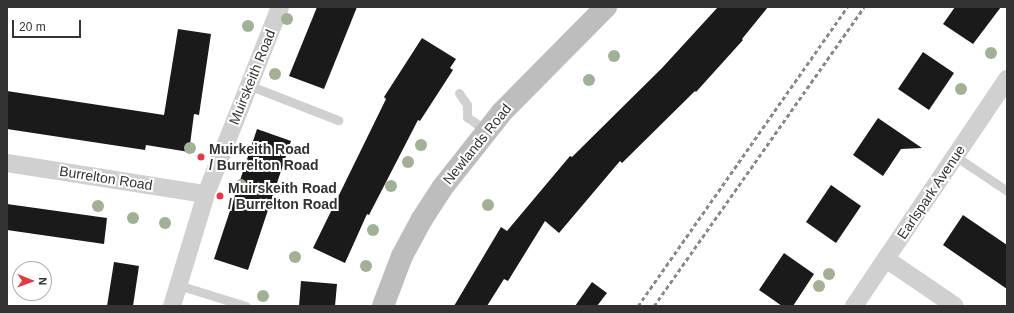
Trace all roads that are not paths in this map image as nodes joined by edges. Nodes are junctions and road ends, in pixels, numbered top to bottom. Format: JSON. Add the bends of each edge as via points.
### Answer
{"nodes":[{"id":1,"x":280,"y":7,"type":"edge"},
{"id":2,"x":606,"y":7,"type":"edge"},
{"id":3,"x":1007,"y":79,"type":"edge"},
{"id":4,"x":248,"y":85,"type":"junction"},
{"id":5,"x":459,"y":93,"type":"dead end"},
{"id":6,"x":338,"y":120,"type":"dead end"},
{"id":7,"x":487,"y":131,"type":"junction"},
{"id":8,"x":955,"y":156,"type":"junction"},
{"id":9,"x":7,"y":162,"type":"edge"},
{"id":10,"x":1007,"y":191,"type":"edge"},
{"id":11,"x":206,"y":194,"type":"junction"},
{"id":12,"x":886,"y":258,"type":"junction"},
{"id":13,"x":178,"y":285,"type":"junction"},
{"id":14,"x":172,"y":306,"type":"edge"},
{"id":15,"x":246,"y":306,"type":"edge"},
{"id":16,"x":383,"y":306,"type":"edge"},
{"id":17,"x":854,"y":306,"type":"edge"},
{"id":18,"x":955,"y":306,"type":"edge"}],
"edges":[{"from":1,"to":4,"type":"street","name":"Muirskeith Road"},
{"from":2,"to":7,"type":"street","name":"Newlands Road","via":[[538,74]]},
{"from":3,"to":8,"type":"street","name":"Earlspark Avenue"},
{"from":4,"to":6,"type":"lane"},
{"from":4,"to":11,"type":"street","name":"Muirskeith Road"},
{"from":5,"to":7,"type":"lane","via":[[467,105],[467,117]]},
{"from":7,"to":16,"type":"street","name":"Newlands Road","via":[[422,218],[402,256]]},
{"from":8,"to":10,"type":"lane"},
{"from":8,"to":12,"type":"street","name":"Earlspark Avenue"},
{"from":9,"to":11,"type":"street","name":"Burrelton Road"},
{"from":11,"to":13,"type":"street","name":"Muirskeith Road"},
{"from":12,"to":17,"type":"street","name":"Earlspark Avenue"},
{"from":12,"to":18,"type":"street"},
{"from":13,"to":14,"type":"street","name":"Muirskeith Road"},
{"from":13,"to":15,"type":"lane"}]}
